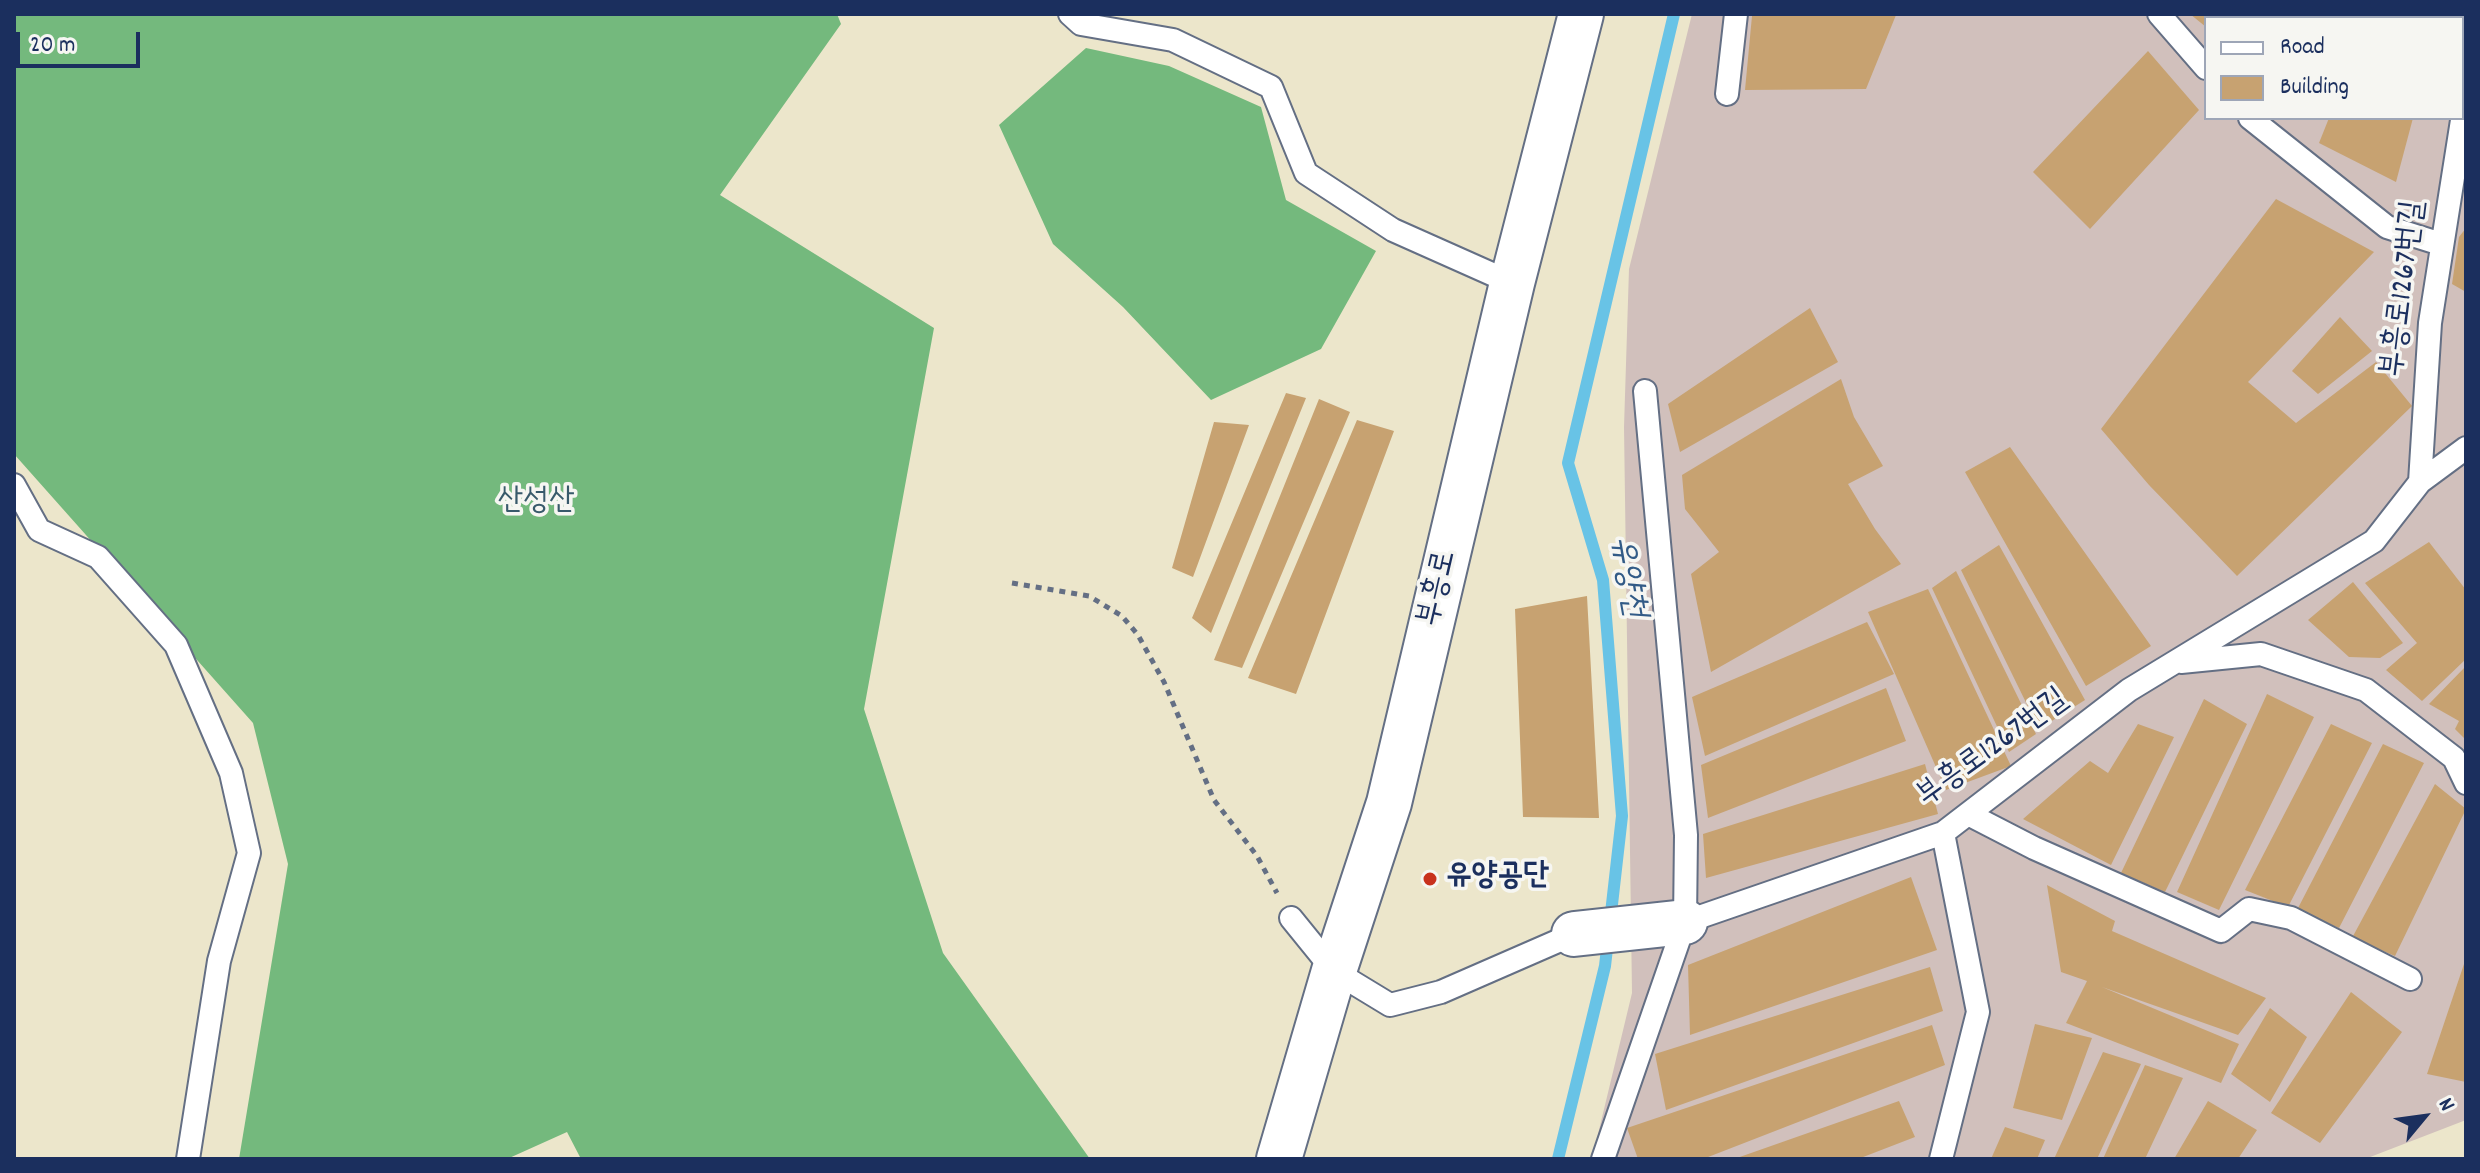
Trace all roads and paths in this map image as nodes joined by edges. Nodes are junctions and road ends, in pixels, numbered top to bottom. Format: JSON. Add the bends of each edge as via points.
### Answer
{"nodes":[{"id":1,"x":1070,"y":14,"type":"edge"},
{"id":2,"x":1581,"y":14,"type":"edge"},
{"id":3,"x":1736,"y":14,"type":"edge"},
{"id":4,"x":2159,"y":14,"type":"edge"},
{"id":5,"x":2204,"y":66,"type":"edge"},
{"id":6,"x":1727,"y":94,"type":"dead end"},
{"id":7,"x":2253,"y":120,"type":"edge"},
{"id":8,"x":2462,"y":120,"type":"edge"},
{"id":9,"x":2441,"y":244,"type":"junction"},
{"id":10,"x":1512,"y":283,"type":"junction"},
{"id":11,"x":1645,"y":391,"type":"dead end"},
{"id":12,"x":2466,"y":448,"type":"edge"},
{"id":13,"x":2420,"y":482,"type":"junction"},
{"id":14,"x":14,"y":485,"type":"edge"},
{"id":15,"x":1012,"y":583,"type":"dead end"},
{"id":16,"x":2173,"y":662,"type":"junction"},
{"id":17,"x":2466,"y":783,"type":"edge"},
{"id":18,"x":1968,"y":814,"type":"junction"},
{"id":19,"x":1943,"y":833,"type":"junction"},
{"id":20,"x":1291,"y":918,"type":"joint"},
{"id":21,"x":1685,"y":922,"type":"junction"},
{"id":22,"x":1574,"y":934,"type":"joint"},
{"id":23,"x":1334,"y":971,"type":"junction"},
{"id":24,"x":2410,"y":979,"type":"dead end"},
{"id":25,"x":188,"y":1159,"type":"edge"},
{"id":26,"x":1279,"y":1159,"type":"edge"},
{"id":27,"x":1603,"y":1159,"type":"edge"},
{"id":28,"x":1941,"y":1159,"type":"edge"}],
"edges":[{"from":1,"to":10,"type":"lane","via":[[1081,24],[1173,40],[1271,87],[1306,173],[1393,230]]},
{"from":2,"to":10,"type":"main road","name":"부흥로"},
{"from":3,"to":6,"type":"lane"},
{"from":4,"to":5,"type":"lane"},
{"from":7,"to":9,"type":"lane","via":[[2387,227]]},
{"from":8,"to":9,"type":"lane","name":"부흥로1267번길"},
{"from":9,"to":13,"type":"lane","name":"부흥로1267번길","via":[[2430,323]]},
{"from":10,"to":23,"type":"main road","name":"부흥로","via":[[1389,803]]},
{"from":11,"to":21,"type":"lane","via":[[1686,835]]},
{"from":12,"to":13,"type":"lane"},
{"from":13,"to":16,"type":"lane","name":"부흥로1267번길","via":[[2374,541]]},
{"from":14,"to":25,"type":"lane","via":[[39,530],[98,557],[176,645],[231,773],[249,853],[219,961]]},
{"from":15,"to":20,"type":"path","via":[[1089,596],[1122,616],[1138,635],[1214,800],[1257,856]]},
{"from":16,"to":17,"type":"lane","via":[[2261,654],[2366,690],[2454,758]]},
{"from":16,"to":18,"type":"lane","name":"부흥로1267번길"},
{"from":18,"to":19,"type":"lane","name":"부흥로1267번길"},
{"from":18,"to":24,"type":"lane","via":[[2221,931],[2249,909],[2291,918]]},
{"from":19,"to":21,"type":"lane","name":"부흥로1267번길"},
{"from":19,"to":28,"type":"lane","via":[[1978,1012]]},
{"from":20,"to":23,"type":"lane"},
{"from":21,"to":22,"type":"main road"},
{"from":21,"to":27,"type":"lane"},
{"from":22,"to":23,"type":"lane","via":[[1441,992],[1390,1005]]},
{"from":23,"to":26,"type":"main road","name":"부흥로"}]}
